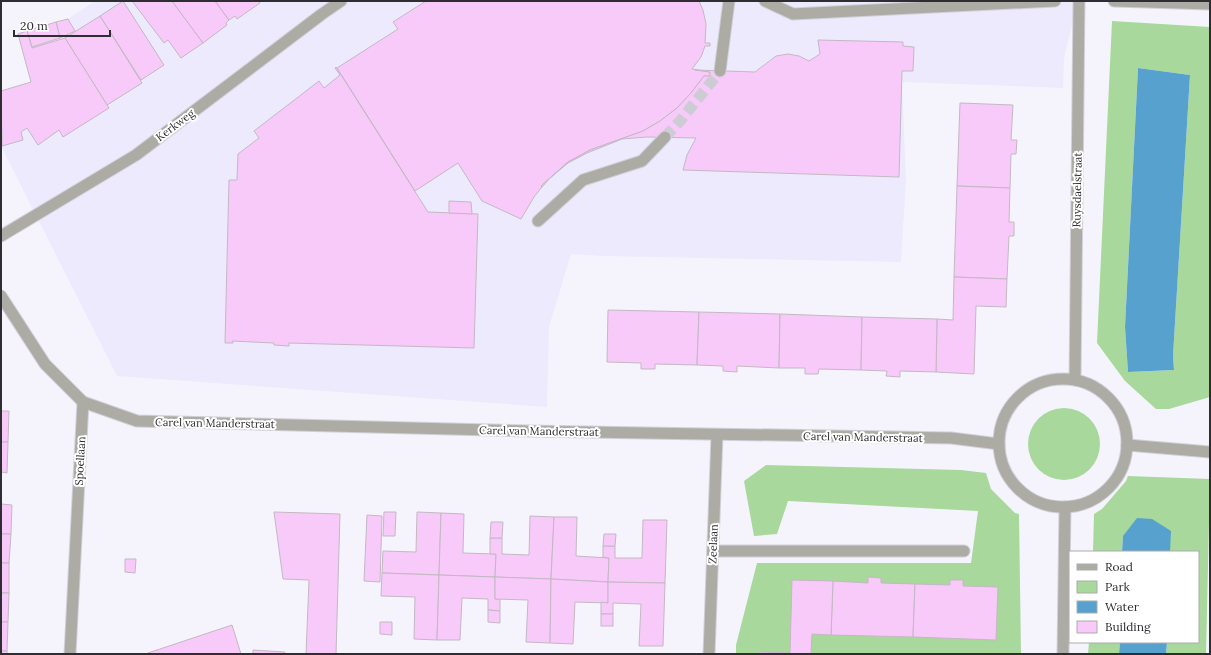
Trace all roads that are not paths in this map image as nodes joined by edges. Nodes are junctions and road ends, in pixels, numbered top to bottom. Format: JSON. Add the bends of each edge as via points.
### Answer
{"nodes":[{"id":1,"x":341,"y":1,"type":"edge"},
{"id":2,"x":729,"y":1,"type":"edge"},
{"id":3,"x":765,"y":1,"type":"edge"},
{"id":4,"x":1055,"y":1,"type":"edge"},
{"id":5,"x":1079,"y":1,"type":"edge"},
{"id":6,"x":1114,"y":1,"type":"edge"},
{"id":7,"x":1210,"y":4,"type":"edge"},
{"id":8,"x":720,"y":71,"type":"tunnel mouth"},
{"id":9,"x":665,"y":137,"type":"tunnel mouth"},
{"id":10,"x":538,"y":221,"type":"dead end"},
{"id":11,"x":1,"y":236,"type":"edge"},
{"id":12,"x":1,"y":296,"type":"edge"},
{"id":13,"x":1075,"y":380,"type":"junction"},
{"id":14,"x":83,"y":402,"type":"junction"},
{"id":15,"x":716,"y":434,"type":"junction"},
{"id":16,"x":999,"y":444,"type":"junction"},
{"id":17,"x":1127,"y":445,"type":"junction"},
{"id":18,"x":1210,"y":452,"type":"edge"},
{"id":19,"x":1065,"y":507,"type":"junction"},
{"id":20,"x":713,"y":551,"type":"junction"},
{"id":21,"x":964,"y":551,"type":"dead end"},
{"id":22,"x":70,"y":654,"type":"edge"},
{"id":23,"x":709,"y":654,"type":"edge"},
{"id":24,"x":1063,"y":654,"type":"edge"}],
"edges":[{"from":1,"to":11,"type":"street","name":"Kerkweg","via":[[136,155]]},
{"from":2,"to":8,"type":"street"},
{"from":3,"to":4,"type":"street","via":[[793,14]]},
{"from":5,"to":13,"type":"street","name":"Ruysdaelstraat"},
{"from":6,"to":7,"type":"street"},
{"from":9,"to":10,"type":"street","via":[[642,162],[583,180]]},
{"from":12,"to":14,"type":"street","via":[[45,364]]},
{"from":13,"to":16,"type":"street","via":[[1047,381],[1022,394],[1005,416]]},
{"from":13,"to":17,"type":"street","via":[[1092,386],[1107,396],[1121,416]]},
{"from":14,"to":15,"type":"street","name":"Carel van Manderstraat","via":[[137,421]]},
{"from":14,"to":22,"type":"street","name":"Spoellaan"},
{"from":15,"to":16,"type":"street","name":"Carel van Manderstraat","via":[[951,438]]},
{"from":15,"to":20,"type":"street","name":"Zeelaan"},
{"from":16,"to":19,"type":"street","via":[[1004,469],[1019,490],[1040,503]]},
{"from":17,"to":18,"type":"street"},
{"from":17,"to":19,"type":"street","via":[[1124,464],[1115,481],[1101,495],[1084,504]]},
{"from":19,"to":24,"type":"street"},
{"from":20,"to":21,"type":"street"},
{"from":20,"to":23,"type":"street","name":"Zeelaan"}]}
